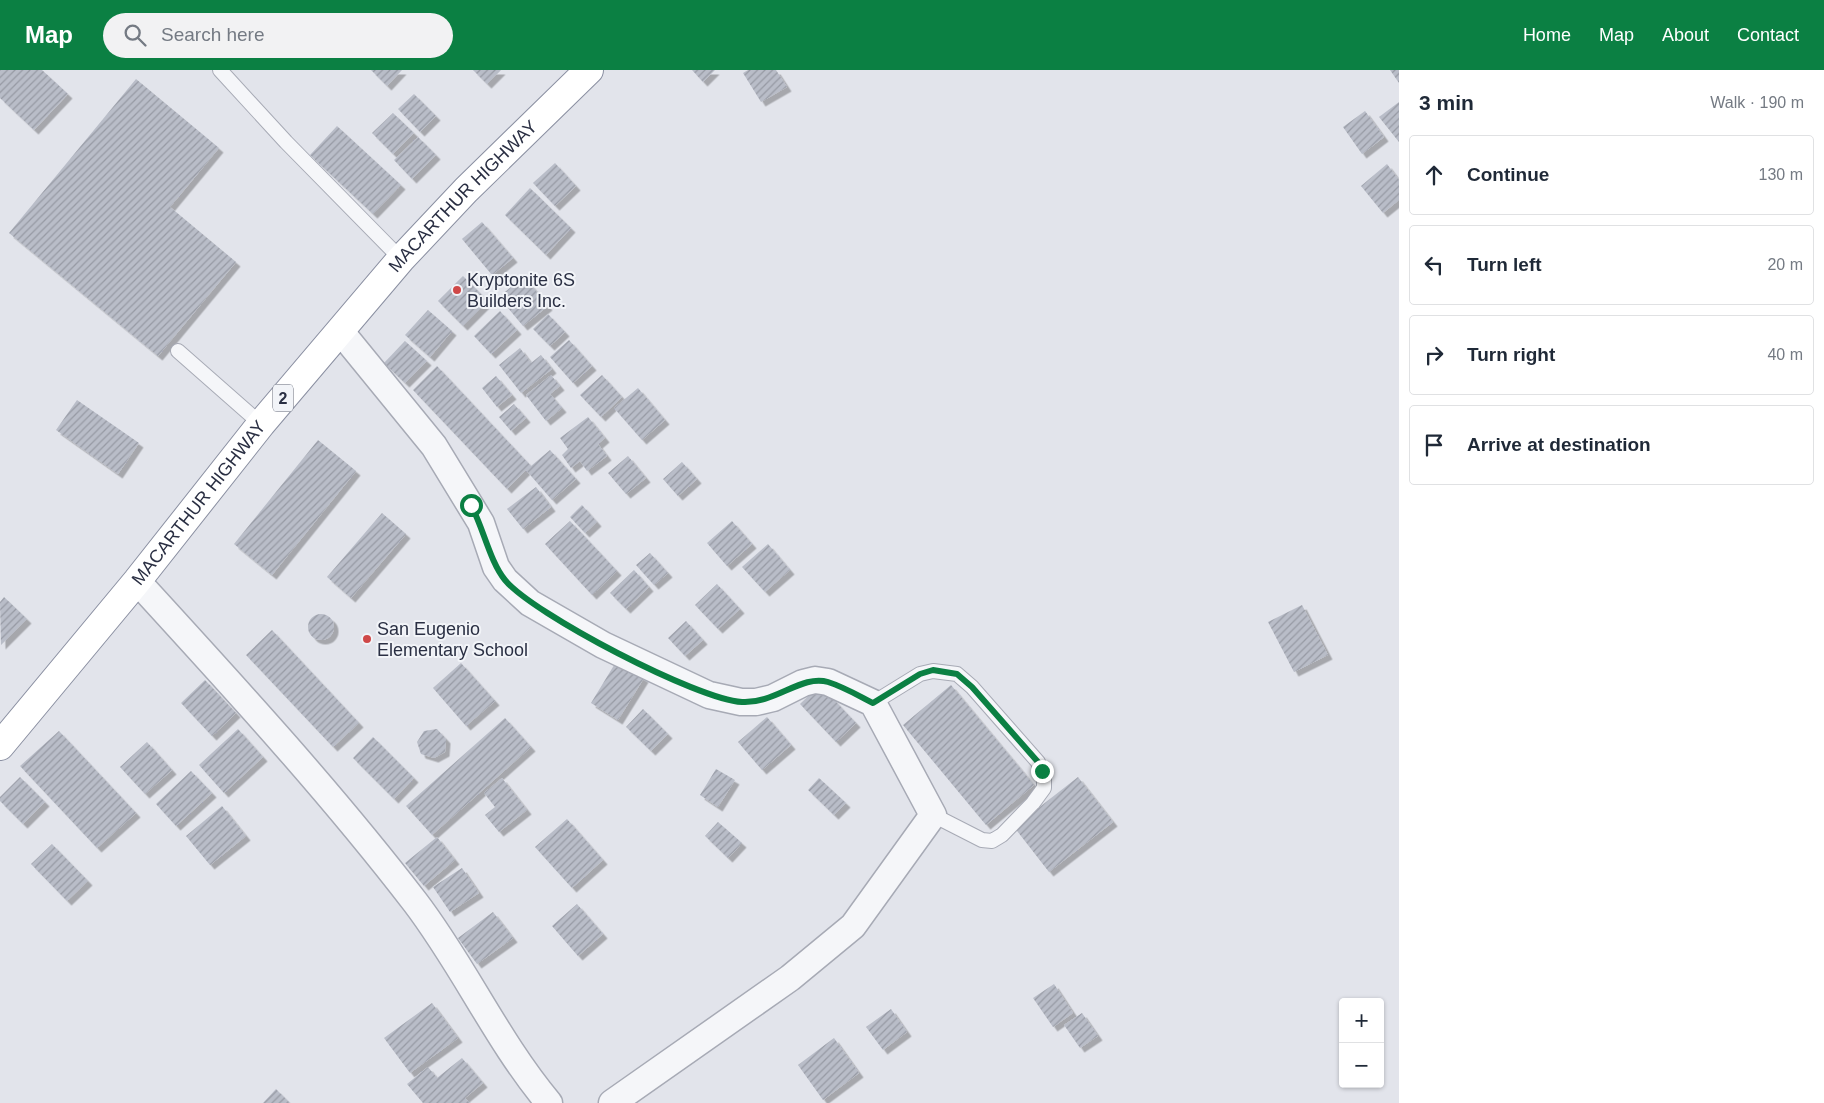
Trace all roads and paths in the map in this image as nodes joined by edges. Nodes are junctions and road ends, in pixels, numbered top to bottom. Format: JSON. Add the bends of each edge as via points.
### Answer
{"nodes":[{"id":1,"x":220,"y":70,"type":"edge"},
{"id":2,"x":589,"y":70,"type":"edge"},
{"id":3,"x":401,"y":259,"type":"junction"},
{"id":4,"x":341,"y":332,"type":"junction"},
{"id":5,"x":178,"y":351,"type":"dead end"},
{"id":6,"x":261,"y":424,"type":"junction"},
{"id":7,"x":137,"y":581,"type":"junction"},
{"id":8,"x":873,"y":703,"type":"junction"},
{"id":9,"x":0,"y":746,"type":"edge"},
{"id":10,"x":932,"y":815,"type":"junction"},
{"id":11,"x":549,"y":1103,"type":"edge"},
{"id":12,"x":612,"y":1103,"type":"edge"}],
"edges":[{"from":1,"to":3,"type":"lane"},
{"from":2,"to":3,"type":"highway","name":"MACARTHUR HIGHWAY","number":"2","via":[[466,190]]},
{"from":3,"to":4,"type":"highway","name":"MACARTHUR HIGHWAY","number":"2"},
{"from":4,"to":6,"type":"highway","name":"MACARTHUR HIGHWAY","number":"2"},
{"from":4,"to":8,"type":"street","via":[[434,446],[481,523],[496,567],[530,603],[603,646],[709,695],[756,702],[815,680],[828,682]]},
{"from":5,"to":6,"type":"lane"},
{"from":6,"to":7,"type":"highway","name":"MACARTHUR HIGHWAY","number":"2"},
{"from":7,"to":9,"type":"highway","name":"MACARTHUR HIGHWAY","number":"2"},
{"from":7,"to":11,"type":"street","via":[[306,767],[415,902],[527,1076]]},
{"from":8,"to":10,"type":"street"},
{"from":8,"to":10,"type":"lane","via":[[920,674],[933,670],[957,674],[1038,762],[1044,788],[1033,804],[992,841],[982,840]]},
{"from":10,"to":12,"type":"street","via":[[853,926],[790,978]]}]}
